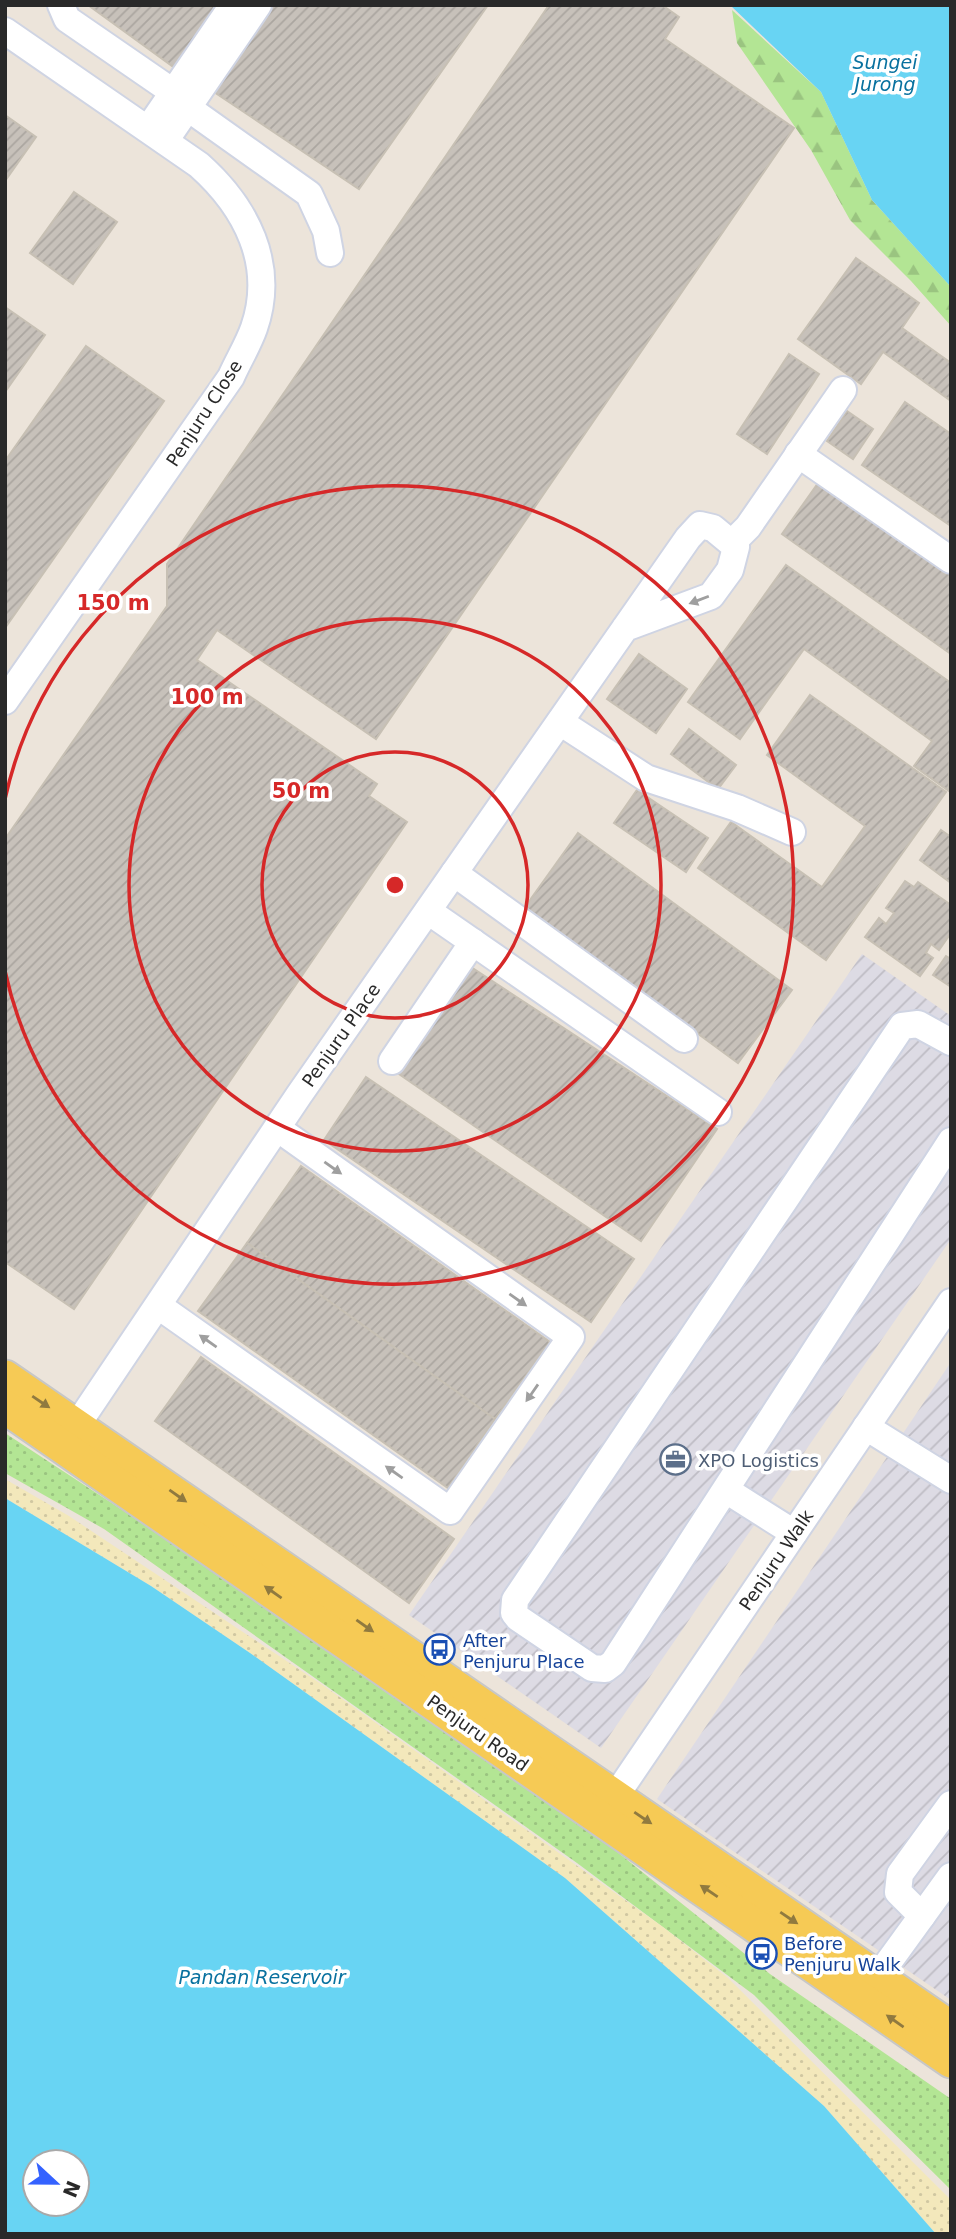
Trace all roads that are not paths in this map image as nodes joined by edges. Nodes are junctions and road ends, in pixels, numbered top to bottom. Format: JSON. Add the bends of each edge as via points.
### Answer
{"nodes":[{"id":1,"x":61,"y":5,"type":"edge"},
{"id":2,"x":233,"y":5,"type":"edge"},
{"id":3,"x":258,"y":5,"type":"edge"},
{"id":4,"x":5,"y":31,"type":"edge"},
{"id":5,"x":180,"y":100,"type":"junction"},
{"id":6,"x":157,"y":135,"type":"junction"},
{"id":7,"x":330,"y":253,"type":"dead end"},
{"id":8,"x":843,"y":390,"type":"dead end"},
{"id":9,"x":799,"y":454,"type":"junction"},
{"id":10,"x":732,"y":543,"type":"junction"},
{"id":11,"x":951,"y":559,"type":"edge"},
{"id":12,"x":625,"y":628,"type":"junction"},
{"id":13,"x":5,"y":701,"type":"edge"},
{"id":14,"x":560,"y":722,"type":"junction"},
{"id":15,"x":792,"y":832,"type":"dead end"},
{"id":16,"x":454,"y":873,"type":"junction"},
{"id":17,"x":428,"y":911,"type":"junction"},
{"id":18,"x":473,"y":943,"type":"junction"},
{"id":19,"x":684,"y":1039,"type":"dead end"},
{"id":20,"x":951,"y":1042,"type":"edge"},
{"id":21,"x":392,"y":1061,"type":"dead end"},
{"id":22,"x":718,"y":1112,"type":"dead end"},
{"id":23,"x":277,"y":1128,"type":"junction"},
{"id":24,"x":951,"y":1141,"type":"edge"},
{"id":25,"x":951,"y":1302,"type":"edge"},
{"id":26,"x":159,"y":1307,"type":"junction"},
{"id":27,"x":5,"y":1377,"type":"edge"},
{"id":28,"x":5,"y":1407,"type":"edge"},
{"id":29,"x":866,"y":1427,"type":"junction"},
{"id":30,"x":70,"y":1436,"type":"junction"},
{"id":31,"x":951,"y":1480,"type":"edge"},
{"id":32,"x":726,"y":1490,"type":"junction"},
{"id":33,"x":794,"y":1533,"type":"junction"},
{"id":34,"x":951,"y":1804,"type":"edge"},
{"id":35,"x":607,"y":1808,"type":"junction"},
{"id":36,"x":951,"y":1876,"type":"edge"},
{"id":37,"x":922,"y":1916,"type":"junction"},
{"id":38,"x":877,"y":1978,"type":"junction"},
{"id":39,"x":951,"y":2028,"type":"edge"},
{"id":40,"x":951,"y":2061,"type":"edge"}],
"edges":[{"from":1,"to":5,"type":"street","via":[[67,19]]},
{"from":2,"to":5,"type":"street"},
{"from":3,"to":5,"type":"street"},
{"from":4,"to":6,"type":"street","name":"Penjuru Close"},
{"from":5,"to":6,"type":"street"},
{"from":5,"to":7,"type":"street","via":[[309,194],[326,231]]},
{"from":6,"to":13,"type":"street","name":"Penjuru Close","via":[[223,186],[242,212],[261,264],[254,327],[231,377]]},
{"from":8,"to":9,"type":"street"},
{"from":9,"to":10,"type":"street"},
{"from":9,"to":11,"type":"street"},
{"from":10,"to":12,"type":"street","one_way":true,"via":[[736,547],[730,570],[711,596]]},
{"from":10,"to":12,"type":"street","name":"Penjuru Place","via":[[713,528],[700,525]]},
{"from":12,"to":14,"type":"street","name":"Penjuru Place"},
{"from":14,"to":15,"type":"street","via":[[646,778]]},
{"from":14,"to":16,"type":"street","name":"Penjuru Place"},
{"from":16,"to":17,"type":"street","name":"Penjuru Place"},
{"from":16,"to":19,"type":"street"},
{"from":17,"to":18,"type":"street"},
{"from":17,"to":23,"type":"street","name":"Penjuru Place"},
{"from":18,"to":21,"type":"street"},
{"from":18,"to":22,"type":"street"},
{"from":20,"to":32,"type":"street","via":[[918,1024],[902,1026],[515,1600],[514,1614],[592,1668],[605,1669]]},
{"from":23,"to":26,"type":"street","name":"Penjuru Place"},
{"from":23,"to":26,"type":"street","one_way":true,"via":[[571,1338],[450,1511]]},
{"from":24,"to":32,"type":"street"},
{"from":25,"to":29,"type":"street","name":"Penjuru Walk"},
{"from":26,"to":30,"type":"street","name":"Penjuru Place"},
{"from":27,"to":30,"type":"main road","name":"Penjuru Road","one_way":true},
{"from":28,"to":30,"type":"main road","name":"Penjuru Road"},
{"from":29,"to":31,"type":"street"},
{"from":29,"to":33,"type":"street","name":"Penjuru Walk"},
{"from":30,"to":35,"type":"main road","name":"Penjuru Road"},
{"from":32,"to":33,"type":"street"},
{"from":33,"to":35,"type":"street","name":"Penjuru Walk"},
{"from":34,"to":37,"type":"street","via":[[900,1874],[898,1892]]},
{"from":35,"to":38,"type":"main road","name":"Penjuru Road","one_way":true},
{"from":40,"to":35,"type":"main road","name":"Penjuru Road","one_way":true},
{"from":36,"to":37,"type":"street"},
{"from":37,"to":38,"type":"street"},
{"from":38,"to":39,"type":"main road","name":"Penjuru Road"}]}
